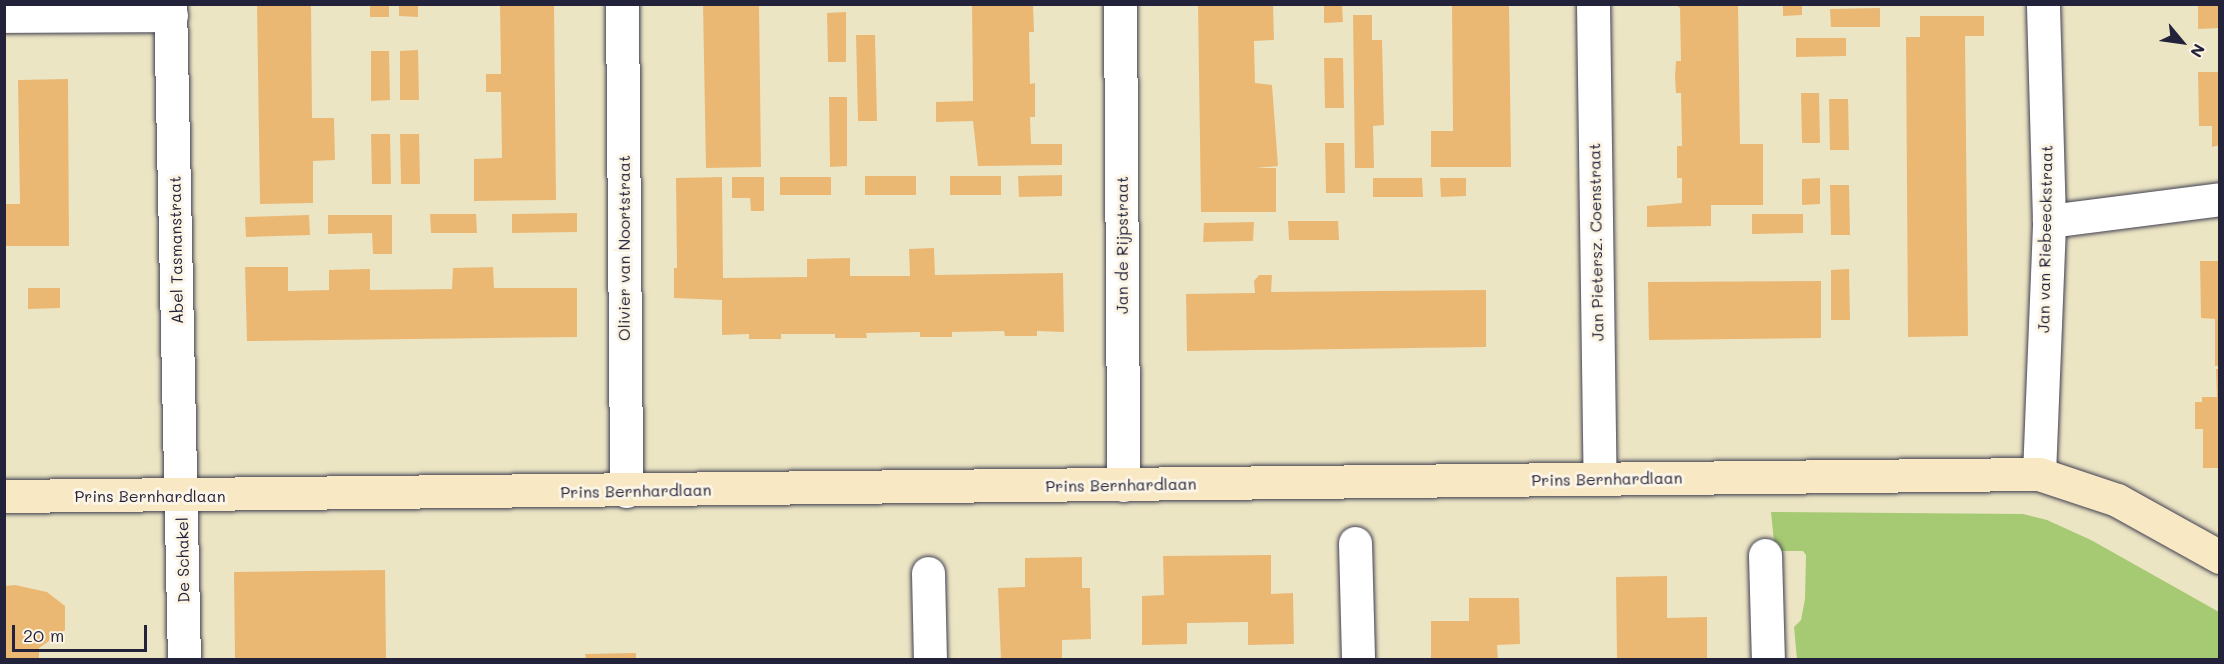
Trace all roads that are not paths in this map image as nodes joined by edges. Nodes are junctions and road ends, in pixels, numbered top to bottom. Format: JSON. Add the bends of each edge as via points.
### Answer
{"nodes":[{"id":1,"x":622,"y":4,"type":"edge"},
{"id":2,"x":1120,"y":4,"type":"edge"},
{"id":3,"x":1593,"y":4,"type":"edge"},
{"id":4,"x":2043,"y":4,"type":"edge"},
{"id":5,"x":171,"y":10,"type":"edge"},
{"id":6,"x":4,"y":16,"type":"edge"},
{"id":7,"x":2220,"y":199,"type":"edge"},
{"id":8,"x":2049,"y":221,"type":"junction"},
{"id":9,"x":2039,"y":474,"type":"junction"},
{"id":10,"x":1600,"y":479,"type":"junction"},
{"id":11,"x":1123,"y":485,"type":"junction"},
{"id":12,"x":626,"y":491,"type":"junction"},
{"id":13,"x":4,"y":496,"type":"edge"},
{"id":14,"x":182,"y":496,"type":"junction"},
{"id":15,"x":1355,"y":543,"type":"dead end"},
{"id":16,"x":1765,"y":555,"type":"dead end"},
{"id":17,"x":2220,"y":557,"type":"edge"},
{"id":18,"x":928,"y":573,"type":"dead end"},
{"id":19,"x":184,"y":660,"type":"edge"},
{"id":20,"x":930,"y":660,"type":"edge"},
{"id":21,"x":1358,"y":660,"type":"edge"},
{"id":22,"x":1768,"y":660,"type":"edge"}],
"edges":[{"from":1,"to":12,"type":"street","name":"Olivier van Noortstraat"},
{"from":2,"to":11,"type":"street","name":"Jan de Rijpstraat"},
{"from":3,"to":10,"type":"street","name":"Jan Pietersz. Coenstraat"},
{"from":4,"to":8,"type":"street","name":"Jan van Riebeeckstraat"},
{"from":5,"to":6,"type":"street"},
{"from":5,"to":14,"type":"street","name":"Abel Tasmanstraat"},
{"from":7,"to":8,"type":"street"},
{"from":8,"to":9,"type":"street","name":"Jan van Riebeeckstraat"},
{"from":9,"to":10,"type":"street","name":"Prins Bernhardlaan"},
{"from":9,"to":17,"type":"street","name":"Prins Bernhardlaan","via":[[2117,500]]},
{"from":10,"to":11,"type":"street","name":"Prins Bernhardlaan"},
{"from":11,"to":12,"type":"street","name":"Prins Bernhardlaan"},
{"from":12,"to":14,"type":"street","name":"Prins Bernhardlaan"},
{"from":13,"to":14,"type":"street","name":"Prins Bernhardlaan"},
{"from":14,"to":19,"type":"street","name":"De Schakel"},
{"from":15,"to":21,"type":"street"},
{"from":16,"to":22,"type":"street"},
{"from":18,"to":20,"type":"street"}]}
